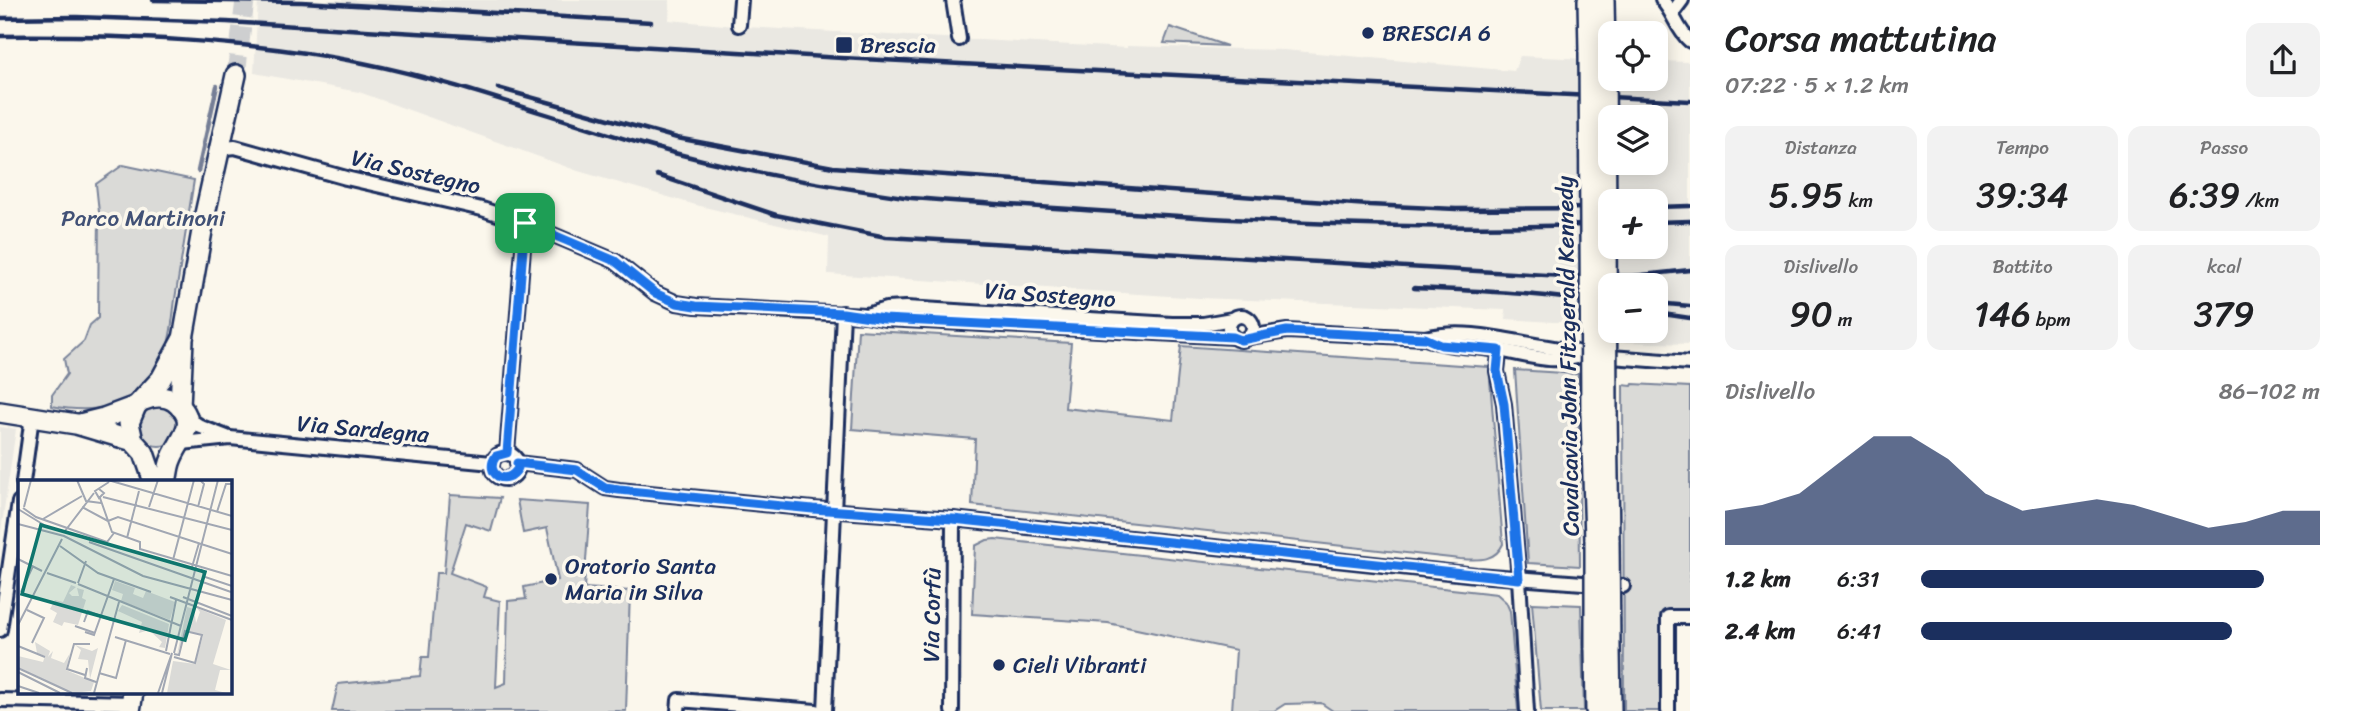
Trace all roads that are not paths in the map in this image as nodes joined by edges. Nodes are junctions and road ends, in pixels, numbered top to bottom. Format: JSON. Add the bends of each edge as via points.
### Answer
{"nodes":[{"id":1,"x":741,"y":0,"type":"edge"},
{"id":2,"x":953,"y":0,"type":"edge"},
{"id":3,"x":1588,"y":0,"type":"edge"},
{"id":4,"x":1604,"y":0,"type":"edge"},
{"id":5,"x":1662,"y":0,"type":"edge"},
{"id":6,"x":1682,"y":0,"type":"edge"},
{"id":7,"x":1673,"y":12,"type":"junction"},
{"id":8,"x":739,"y":24,"type":"dead end"},
{"id":9,"x":959,"y":39,"type":"dead end"},
{"id":10,"x":1690,"y":41,"type":"edge"},
{"id":11,"x":236,"y":75,"type":"tunnel mouth"},
{"id":12,"x":226,"y":123,"type":"junction"},
{"id":13,"x":232,"y":146,"type":"junction"},
{"id":14,"x":216,"y":165,"type":"junction"},
{"id":15,"x":525,"y":223,"type":"junction"},
{"id":16,"x":843,"y":313,"type":"junction"},
{"id":17,"x":866,"y":315,"type":"junction"},
{"id":18,"x":1232,"y":319,"type":"junction"},
{"id":19,"x":1252,"y":322,"type":"junction"},
{"id":20,"x":1287,"y":331,"type":"junction"},
{"id":21,"x":1233,"y":337,"type":"junction"},
{"id":22,"x":1249,"y":337,"type":"junction"},
{"id":23,"x":183,"y":339,"type":"junction"},
{"id":24,"x":1500,"y":344,"type":"junction"},
{"id":25,"x":1690,"y":363,"type":"edge"},
{"id":26,"x":140,"y":403,"type":"junction"},
{"id":27,"x":0,"y":412,"type":"edge"},
{"id":28,"x":183,"y":412,"type":"junction"},
{"id":29,"x":32,"y":417,"type":"junction"},
{"id":30,"x":76,"y":425,"type":"junction"},
{"id":31,"x":230,"y":438,"type":"junction"},
{"id":32,"x":179,"y":446,"type":"junction"},
{"id":33,"x":138,"y":447,"type":"junction"},
{"id":34,"x":507,"y":453,"type":"junction"},
{"id":35,"x":492,"y":463,"type":"junction"},
{"id":36,"x":517,"y":463,"type":"junction"},
{"id":37,"x":23,"y":480,"type":"edge"},
{"id":38,"x":153,"y":480,"type":"edge"},
{"id":39,"x":166,"y":480,"type":"edge"},
{"id":40,"x":18,"y":509,"type":"edge"},
{"id":41,"x":836,"y":511,"type":"junction"},
{"id":42,"x":953,"y":519,"type":"junction"},
{"id":43,"x":1519,"y":579,"type":"junction"},
{"id":44,"x":1623,"y":586,"type":"dead end"},
{"id":45,"x":1690,"y":617,"type":"edge"},
{"id":46,"x":0,"y":630,"type":"edge"},
{"id":47,"x":1603,"y":648,"type":"junction"},
{"id":48,"x":0,"y":700,"type":"edge"},
{"id":49,"x":132,"y":702,"type":"edge"},
{"id":50,"x":678,"y":711,"type":"edge"},
{"id":51,"x":816,"y":711,"type":"edge"},
{"id":52,"x":825,"y":711,"type":"edge"},
{"id":53,"x":952,"y":711,"type":"edge"},
{"id":54,"x":1527,"y":711,"type":"edge"},
{"id":55,"x":1596,"y":711,"type":"edge"},
{"id":56,"x":1611,"y":711,"type":"edge"},
{"id":57,"x":1668,"y":711,"type":"edge"}],
"edges":[{"from":1,"to":8,"type":"street"},
{"from":2,"to":9,"type":"street"},
{"from":3,"to":47,"type":"street","name":"Cavalcavia John Fitzgerald Kennedy","bridge":true},
{"from":4,"to":47,"type":"street","name":"Cavalcavia John Fitzgerald Kennedy","bridge":true},
{"from":5,"to":7,"type":"street"},
{"from":6,"to":7,"type":"street"},
{"from":7,"to":10,"type":"street"},
{"from":11,"to":12,"type":"street"},
{"from":12,"to":13,"type":"street","via":[[225,136]]},
{"from":12,"to":14,"type":"street"},
{"from":13,"to":14,"type":"street","via":[[222,151]]},
{"from":13,"to":15,"type":"street","name":"Via Sostegno"},
{"from":14,"to":23,"type":"street"},
{"from":15,"to":16,"type":"street","name":"Via Sostegno","via":[[615,261],[655,293],[677,303]]},
{"from":15,"to":34,"type":"street"},
{"from":16,"to":17,"type":"street","name":"Via Sostegno"},
{"from":16,"to":41,"type":"street"},
{"from":17,"to":18,"type":"street","name":"Via Sostegno","via":[[906,307],[1172,324]]},
{"from":17,"to":21,"type":"street","name":"Via Sostegno"},
{"from":18,"to":19,"type":"street","name":"Via Sostegno","via":[[1242,315]]},
{"from":18,"to":21,"type":"street","via":[[1228,326]]},
{"from":19,"to":20,"type":"street","name":"Via Sostegno"},
{"from":19,"to":22,"type":"street"},
{"from":20,"to":22,"type":"street","name":"Via Sostegno"},
{"from":20,"to":24,"type":"street","name":"Via Sostegno","via":[[1425,338],[1441,345]]},
{"from":21,"to":22,"type":"street","name":"Via Sostegno"},
{"from":23,"to":26,"type":"street","via":[[161,379]]},
{"from":23,"to":28,"type":"street"},
{"from":24,"to":25,"type":"street","name":"Via Sostegno","via":[[1550,360],[1585,355]]},
{"from":24,"to":43,"type":"street","via":[[1497,371]]},
{"from":26,"to":28,"type":"street","via":[[163,397]]},
{"from":26,"to":30,"type":"street"},
{"from":26,"to":33,"type":"street","via":[[128,423]]},
{"from":27,"to":29,"type":"street"},
{"from":28,"to":31,"type":"street","name":"Via Sardegna","via":[[201,428]]},
{"from":28,"to":32,"type":"street","via":[[187,426]]},
{"from":29,"to":30,"type":"street"},
{"from":29,"to":37,"type":"street"},
{"from":30,"to":33,"type":"street"},
{"from":31,"to":32,"type":"street","name":"Via Sardegna"},
{"from":31,"to":35,"type":"street","name":"Via Sardegna"},
{"from":32,"to":33,"type":"street","via":[[160,455]]},
{"from":32,"to":39,"type":"street"},
{"from":33,"to":38,"type":"street"},
{"from":34,"to":35,"type":"street","via":[[496,456]]},
{"from":34,"to":36,"type":"street"},
{"from":35,"to":36,"type":"street","name":"Via Sardegna","via":[[495,474],[503,478],[516,472]]},
{"from":36,"to":41,"type":"street","name":"Via Sardegna","via":[[577,470],[605,488]]},
{"from":40,"to":46,"type":"street"},
{"from":41,"to":42,"type":"street","name":"Via Sardegna"},
{"from":41,"to":52,"type":"street"},
{"from":42,"to":43,"type":"street","name":"Via Sardegna"},
{"from":42,"to":53,"type":"street","name":"Via Corfù"},
{"from":43,"to":44,"type":"street","name":"Via Sardegna"},
{"from":43,"to":54,"type":"street"},
{"from":45,"to":57,"type":"street","via":[[1668,617]]},
{"from":47,"to":55,"type":"street","name":"Cavalcavia John Fitzgerald Kennedy"},
{"from":47,"to":56,"type":"street","name":"Cavalcavia John Fitzgerald Kennedy"},
{"from":48,"to":49,"type":"street"},
{"from":50,"to":51,"type":"street","via":[[679,700]]}]}
